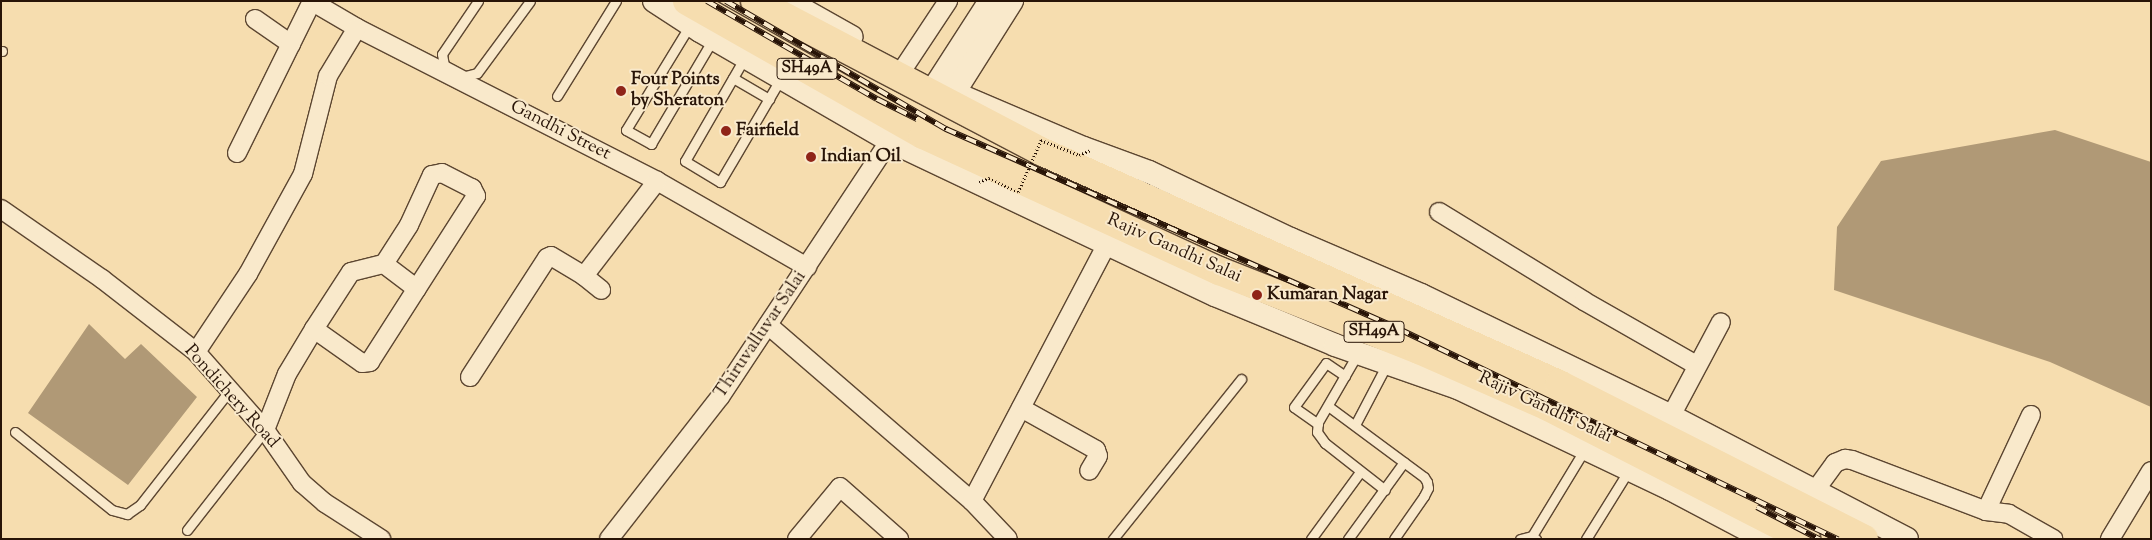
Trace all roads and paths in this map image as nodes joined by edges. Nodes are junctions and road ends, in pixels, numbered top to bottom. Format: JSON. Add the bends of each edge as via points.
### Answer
{"nodes":[{"id":1,"x":312,"y":1,"type":"edge"},
{"id":2,"x":478,"y":1,"type":"edge"},
{"id":3,"x":530,"y":1,"type":"edge"},
{"id":4,"x":616,"y":1,"type":"edge"},
{"id":5,"x":654,"y":1,"type":"edge"},
{"id":6,"x":755,"y":1,"type":"edge"},
{"id":7,"x":948,"y":1,"type":"edge"},
{"id":8,"x":990,"y":1,"type":"edge"},
{"id":9,"x":1012,"y":1,"type":"edge"},
{"id":10,"x":798,"y":4,"type":"edge"},
{"id":11,"x":689,"y":13,"type":"edge"},
{"id":12,"x":255,"y":19,"type":"dead end"},
{"id":13,"x":358,"y":28,"type":"junction"},
{"id":14,"x":713,"y":38,"type":"junction"},
{"id":15,"x":290,"y":44,"type":"junction"},
{"id":16,"x":745,"y":56,"type":"junction"},
{"id":17,"x":905,"y":66,"type":"junction"},
{"id":18,"x":782,"y":77,"type":"junction"},
{"id":19,"x":733,"y":78,"type":"junction"},
{"id":20,"x":942,"y":93,"type":"junction"},
{"id":21,"x":558,"y":96,"type":"dead end"},
{"id":22,"x":769,"y":99,"type":"junction"},
{"id":23,"x":895,"y":132,"type":"junction"},
{"id":24,"x":1091,"y":150,"type":"junction"},
{"id":25,"x":237,"y":153,"type":"dead end"},
{"id":26,"x":657,"y":181,"type":"junction"},
{"id":27,"x":979,"y":182,"type":"junction"},
{"id":28,"x":1,"y":209,"type":"edge"},
{"id":29,"x":1439,"y":212,"type":"dead end"},
{"id":30,"x":1112,"y":233,"type":"junction"},
{"id":31,"x":384,"y":264,"type":"junction"},
{"id":32,"x":807,"y":267,"type":"junction"},
{"id":33,"x":584,"y":276,"type":"junction"},
{"id":34,"x":418,"y":289,"type":"junction"},
{"id":35,"x":601,"y":290,"type":"dead end"},
{"id":36,"x":1721,"y":322,"type":"dead end"},
{"id":37,"x":768,"y":325,"type":"junction"},
{"id":38,"x":314,"y":329,"type":"junction"},
{"id":39,"x":1364,"y":342,"type":"junction"},
{"id":40,"x":196,"y":352,"type":"junction"},
{"id":41,"x":1387,"y":363,"type":"junction"},
{"id":42,"x":1696,"y":366,"type":"junction"},
{"id":43,"x":1491,"y":368,"type":"junction"},
{"id":44,"x":1345,"y":376,"type":"junction"},
{"id":45,"x":470,"y":377,"type":"dead end"},
{"id":46,"x":1241,"y":379,"type":"dead end"},
{"id":47,"x":229,"y":391,"type":"junction"},
{"id":48,"x":1328,"y":406,"type":"junction"},
{"id":49,"x":1021,"y":408,"type":"junction"},
{"id":50,"x":2030,"y":415,"type":"dead end"},
{"id":51,"x":1671,"y":416,"type":"junction"},
{"id":52,"x":1318,"y":424,"type":"junction"},
{"id":53,"x":1355,"y":425,"type":"junction"},
{"id":54,"x":265,"y":430,"type":"junction"},
{"id":55,"x":15,"y":432,"type":"dead end"},
{"id":56,"x":1585,"y":449,"type":"junction"},
{"id":57,"x":1404,"y":462,"type":"junction"},
{"id":58,"x":1629,"y":470,"type":"junction"},
{"id":59,"x":1089,"y":471,"type":"dead end"},
{"id":60,"x":2151,"y":471,"type":"edge"},
{"id":61,"x":1360,"y":472,"type":"junction"},
{"id":62,"x":1385,"y":490,"type":"junction"},
{"id":63,"x":1814,"y":492,"type":"junction"},
{"id":64,"x":972,"y":502,"type":"junction"},
{"id":65,"x":1986,"y":511,"type":"junction"},
{"id":66,"x":186,"y":530,"type":"dead end"},
{"id":67,"x":1534,"y":537,"type":"edge"},
{"id":68,"x":381,"y":539,"type":"edge"},
{"id":69,"x":609,"y":539,"type":"edge"},
{"id":70,"x":797,"y":539,"type":"edge"},
{"id":71,"x":899,"y":539,"type":"edge"},
{"id":72,"x":1008,"y":539,"type":"edge"},
{"id":73,"x":1113,"y":539,"type":"edge"},
{"id":74,"x":1311,"y":539,"type":"edge"},
{"id":75,"x":1348,"y":539,"type":"edge"},
{"id":76,"x":1394,"y":539,"type":"edge"},
{"id":77,"x":1520,"y":539,"type":"edge"},
{"id":78,"x":1586,"y":539,"type":"edge"},
{"id":79,"x":1765,"y":539,"type":"edge"},
{"id":80,"x":1806,"y":539,"type":"edge"},
{"id":81,"x":1864,"y":539,"type":"edge"},
{"id":82,"x":1907,"y":539,"type":"edge"},
{"id":83,"x":2053,"y":539,"type":"edge"},
{"id":84,"x":2110,"y":539,"type":"edge"}],
"edges":[{"from":1,"to":13,"type":"street","name":"Gandhi Street"},
{"from":1,"to":15,"type":"street"},
{"from":2,"to":3,"type":"lane","via":[[442,54],[444,65],[465,76],[477,72]]},
{"from":4,"to":21,"type":"lane"},
{"from":5,"to":11,"type":"street"},
{"from":6,"to":20,"type":"main road","name":"Rajiv Gandhi Salai","number":"SH49A"},
{"from":7,"to":17,"type":"street"},
{"from":8,"to":20,"type":"street"},
{"from":9,"to":20,"type":"street"},
{"from":10,"to":17,"type":"street"},
{"from":11,"to":14,"type":"street"},
{"from":11,"to":14,"type":"lane","via":[[626,130],[651,144]]},
{"from":11,"to":23,"type":"main road","name":"Rajiv Gandhi Salai","number":"SH49A"},
{"from":12,"to":15,"type":"street"},
{"from":13,"to":26,"type":"street","name":"Gandhi Street"},
{"from":13,"to":40,"type":"street","via":[[328,76],[299,182],[248,274]]},
{"from":14,"to":16,"type":"street"},
{"from":15,"to":25,"type":"street"},
{"from":16,"to":18,"type":"street"},
{"from":16,"to":19,"type":"lane"},
{"from":17,"to":20,"type":"street"},
{"from":18,"to":22,"type":"lane"},
{"from":18,"to":23,"type":"street"},
{"from":19,"to":22,"type":"lane"},
{"from":19,"to":22,"type":"lane","via":[[685,161],[720,182]]},
{"from":20,"to":24,"type":"street"},
{"from":20,"to":43,"type":"main road","name":"Rajiv Gandhi Salai","number":"SH49A","via":[[1043,152]]},
{"from":23,"to":27,"type":"street"},
{"from":23,"to":30,"type":"main road","name":"Rajiv Gandhi Salai","number":"SH49A","via":[[923,135]]},
{"from":23,"to":32,"type":"street","name":"Thiruvalluvar Salai"},
{"from":24,"to":27,"type":"path","bridge":true,"via":[[1079,155],[1041,140],[1018,192],[989,178]]},
{"from":24,"to":51,"type":"street","via":[[1149,172],[1291,239],[1421,295]]},
{"from":26,"to":32,"type":"street","name":"Gandhi Street"},
{"from":26,"to":33,"type":"street"},
{"from":27,"to":30,"type":"street"},
{"from":28,"to":40,"type":"street","name":"Pondichery Road","via":[[102,279]]},
{"from":29,"to":42,"type":"street"},
{"from":30,"to":39,"type":"main road","name":"Rajiv Gandhi Salai","number":"SH49A","via":[[1219,271]]},
{"from":30,"to":49,"type":"street"},
{"from":31,"to":34,"type":"street"},
{"from":31,"to":34,"type":"street","via":[[409,224],[432,175],[442,173],[472,188],[476,196]]},
{"from":31,"to":38,"type":"street","via":[[351,272]]},
{"from":32,"to":37,"type":"street","name":"Thiruvalluvar Salai"},
{"from":33,"to":35,"type":"street"},
{"from":33,"to":45,"type":"street","via":[[551,256],[547,258]]},
{"from":34,"to":38,"type":"street","via":[[370,362],[362,363]]},
{"from":36,"to":42,"type":"street"},
{"from":37,"to":64,"type":"street"},
{"from":37,"to":69,"type":"street","name":"Thiruvalluvar Salai","via":[[720,397]]},
{"from":38,"to":54,"type":"street","via":[[287,374]]},
{"from":39,"to":41,"type":"street"},
{"from":39,"to":43,"type":"main road","name":"Rajiv Gandhi Salai","number":"SH49A"},
{"from":39,"to":44,"type":"lane"},
{"from":40,"to":47,"type":"street","name":"Pondichery Road"},
{"from":41,"to":53,"type":"lane"},
{"from":41,"to":56,"type":"street","via":[[1458,388]]},
{"from":42,"to":51,"type":"street"},
{"from":43,"to":80,"type":"main road","name":"Rajiv Gandhi Salai","number":"SH49A","via":[[1548,407]]},
{"from":43,"to":81,"type":"main road","name":"Rajiv Gandhi Salai","number":"SH49A","via":[[1559,384]]},
{"from":44,"to":48,"type":"lane"},
{"from":44,"to":52,"type":"lane","via":[[1326,363],[1294,407]]},
{"from":46,"to":73,"type":"lane"},
{"from":47,"to":54,"type":"street","name":"Pondichery Road"},
{"from":47,"to":55,"type":"lane","via":[[140,505],[127,514],[112,510]]},
{"from":48,"to":52,"type":"lane"},
{"from":48,"to":53,"type":"lane"},
{"from":49,"to":59,"type":"street","via":[[1096,450],[1098,456]]},
{"from":49,"to":64,"type":"street"},
{"from":50,"to":65,"type":"street"},
{"from":51,"to":63,"type":"street"},
{"from":52,"to":61,"type":"lane","via":[[1320,437]]},
{"from":53,"to":57,"type":"lane"},
{"from":54,"to":66,"type":"lane"},
{"from":54,"to":68,"type":"street","name":"Pondichery Road","via":[[302,483]]},
{"from":56,"to":58,"type":"street"},
{"from":56,"to":67,"type":"lane"},
{"from":57,"to":62,"type":"lane"},
{"from":57,"to":76,"type":"lane","via":[[1424,476],[1428,488]]},
{"from":58,"to":78,"type":"lane"},
{"from":58,"to":79,"type":"street"},
{"from":60,"to":84,"type":"street"},
{"from":61,"to":62,"type":"lane"},
{"from":61,"to":74,"type":"lane"},
{"from":62,"to":75,"type":"lane"},
{"from":63,"to":65,"type":"street","via":[[1835,463],[1845,459]]},
{"from":63,"to":82,"type":"street"},
{"from":64,"to":72,"type":"street"},
{"from":65,"to":83,"type":"street","via":[[2013,516]]},
{"from":67,"to":77,"type":"lane"},
{"from":70,"to":71,"type":"street","via":[[840,487]]}]}
